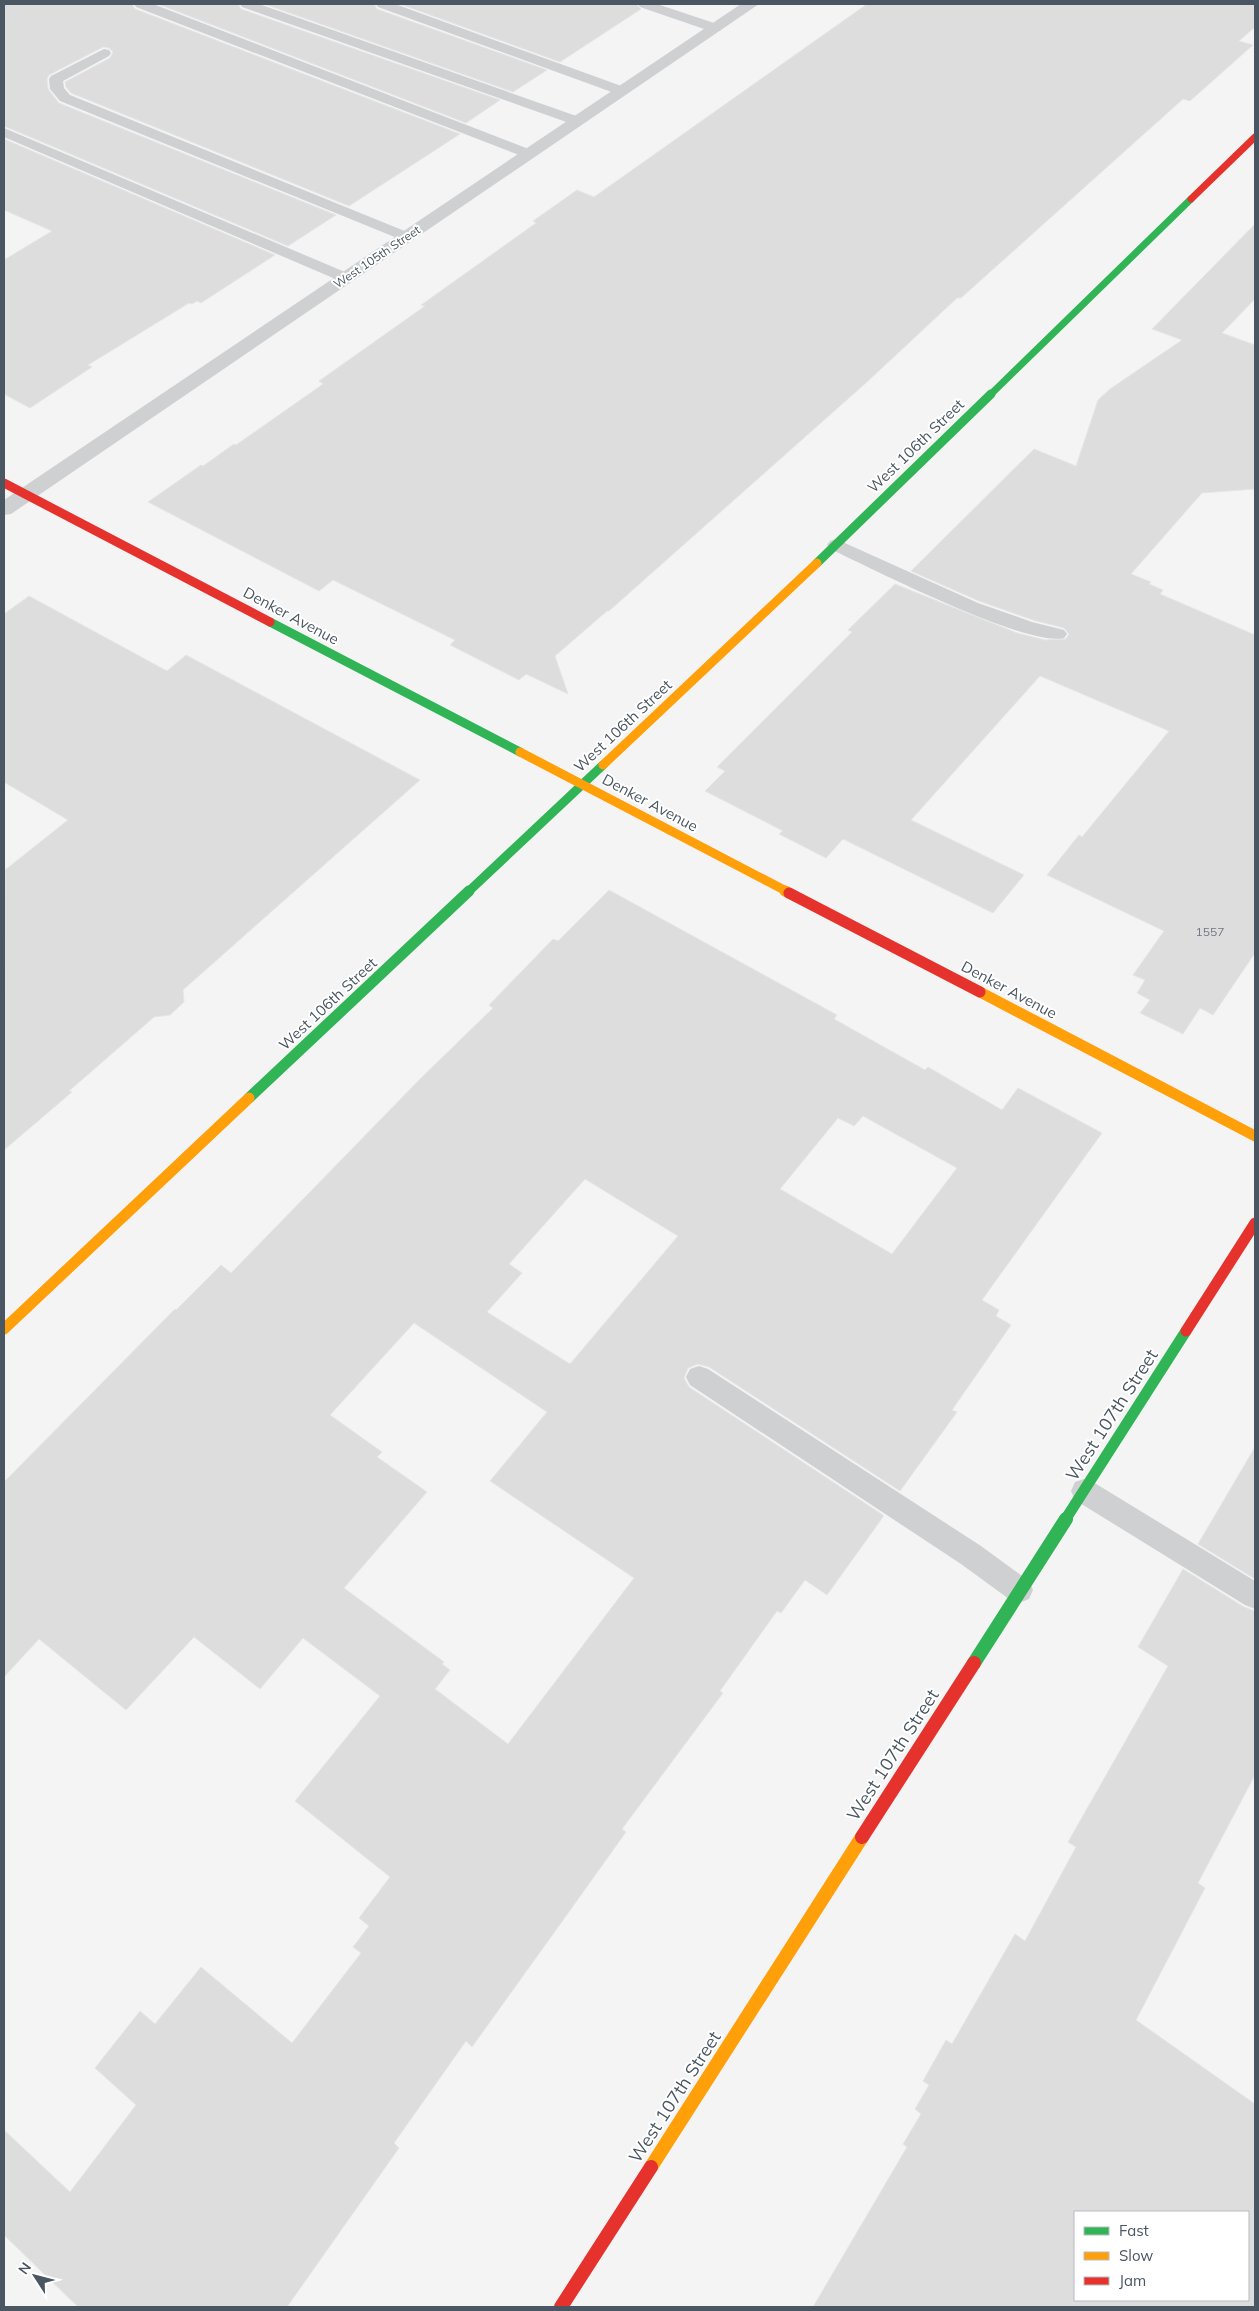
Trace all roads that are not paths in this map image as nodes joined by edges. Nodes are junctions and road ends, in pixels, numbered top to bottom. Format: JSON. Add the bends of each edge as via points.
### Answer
{"nodes":[{"id":1,"x":141,"y":4,"type":"edge"},
{"id":2,"x":246,"y":4,"type":"edge"},
{"id":3,"x":382,"y":4,"type":"edge"},
{"id":4,"x":645,"y":4,"type":"edge"},
{"id":5,"x":751,"y":4,"type":"edge"},
{"id":6,"x":715,"y":28,"type":"junction"},
{"id":7,"x":104,"y":53,"type":"dead end"},
{"id":8,"x":622,"y":91,"type":"junction"},
{"id":9,"x":577,"y":121,"type":"junction"},
{"id":10,"x":4,"y":132,"type":"edge"},
{"id":11,"x":1255,"y":137,"type":"edge"},
{"id":12,"x":529,"y":154,"type":"junction"},
{"id":13,"x":406,"y":237,"type":"junction"},
{"id":14,"x":346,"y":278,"type":"junction"},
{"id":15,"x":4,"y":483,"type":"edge"},
{"id":16,"x":26,"y":494,"type":"junction"},
{"id":17,"x":4,"y":509,"type":"edge"},
{"id":18,"x":836,"y":545,"type":"junction"},
{"id":19,"x":1057,"y":634,"type":"dead end"},
{"id":20,"x":583,"y":785,"type":"junction"},
{"id":21,"x":1255,"y":1136,"type":"edge"},
{"id":22,"x":1255,"y":1223,"type":"edge"},
{"id":23,"x":4,"y":1329,"type":"edge"},
{"id":24,"x":698,"y":1377,"type":"dead end"},
{"id":25,"x":1084,"y":1491,"type":"junction"},
{"id":26,"x":1019,"y":1590,"type":"junction"},
{"id":27,"x":1255,"y":1596,"type":"edge"},
{"id":28,"x":561,"y":2307,"type":"edge"}],
"edges":[{"from":1,"to":12,"type":"lane"},
{"from":2,"to":9,"type":"lane"},
{"from":3,"to":8,"type":"lane"},
{"from":4,"to":6,"type":"lane"},
{"from":5,"to":6,"type":"street","name":"West 105th Street"},
{"from":6,"to":8,"type":"street","name":"West 105th Street"},
{"from":7,"to":13,"type":"lane","via":[[56,79],[57,90],[65,98]]},
{"from":8,"to":9,"type":"street","name":"West 105th Street"},
{"from":9,"to":12,"type":"street","name":"West 105th Street"},
{"from":10,"to":14,"type":"lane"},
{"from":11,"to":18,"type":"street","name":"West 106th Street"},
{"from":12,"to":13,"type":"street","name":"West 105th Street"},
{"from":13,"to":14,"type":"street","name":"West 105th Street"},
{"from":14,"to":16,"type":"street","name":"West 105th Street"},
{"from":15,"to":16,"type":"street","name":"Denker Avenue"},
{"from":16,"to":17,"type":"street","name":"West 105th Street"},
{"from":16,"to":20,"type":"street","name":"Denker Avenue"},
{"from":18,"to":19,"type":"lane","via":[[976,609],[1021,627]]},
{"from":18,"to":20,"type":"street","name":"West 106th Street"},
{"from":20,"to":21,"type":"street","name":"Denker Avenue"},
{"from":20,"to":23,"type":"street","name":"West 106th Street"},
{"from":22,"to":25,"type":"street","name":"West 107th Street"},
{"from":24,"to":26,"type":"lane","via":[[971,1554]]},
{"from":25,"to":26,"type":"street","name":"West 107th Street"},
{"from":25,"to":27,"type":"lane"},
{"from":26,"to":28,"type":"street","name":"West 107th Street"}]}
